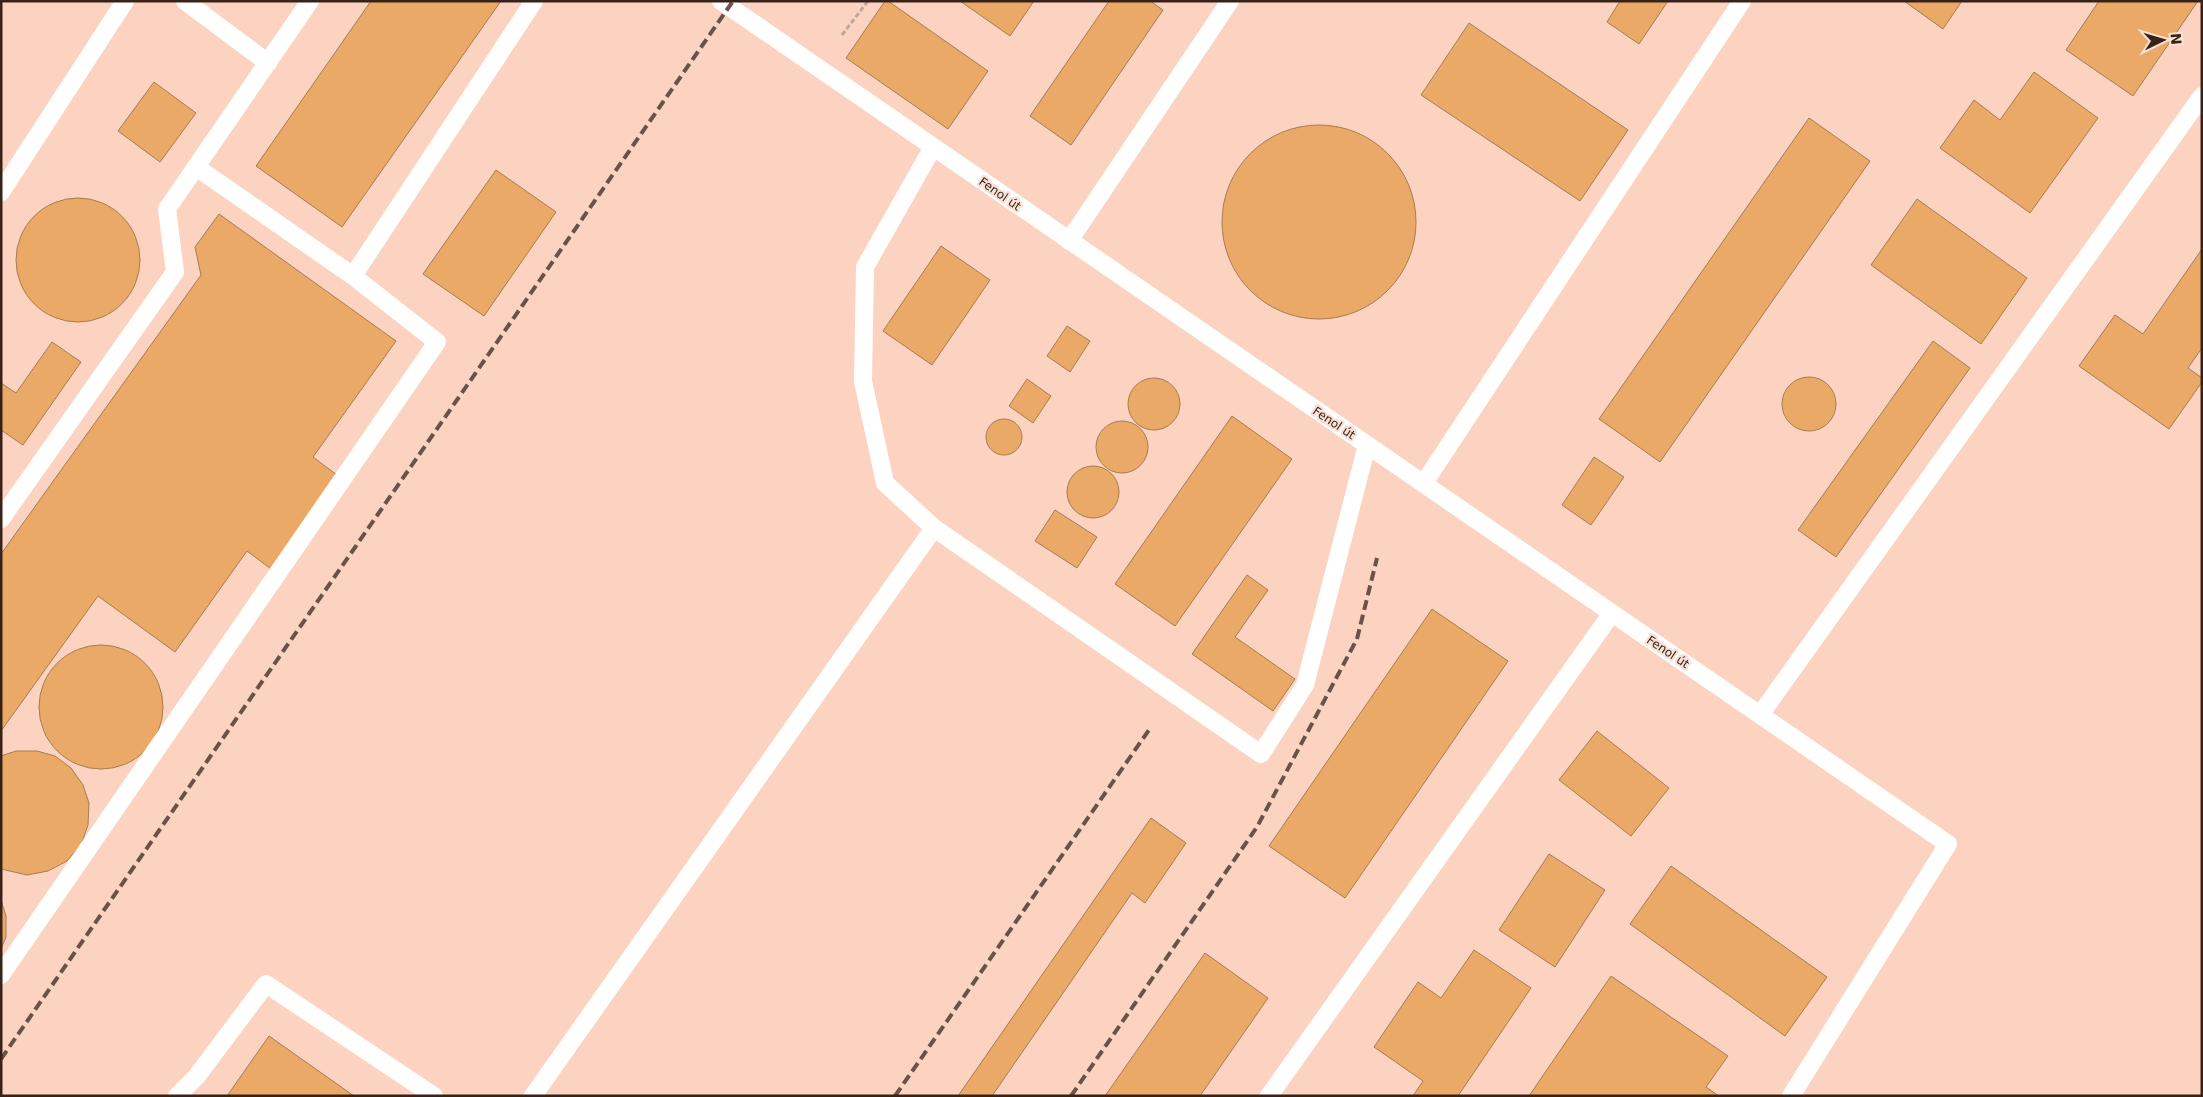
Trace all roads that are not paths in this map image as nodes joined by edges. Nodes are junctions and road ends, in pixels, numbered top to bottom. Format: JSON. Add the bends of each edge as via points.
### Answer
{"nodes":[{"id":1,"x":125,"y":1,"type":"edge"},
{"id":2,"x":185,"y":1,"type":"edge"},
{"id":3,"x":310,"y":1,"type":"edge"},
{"id":4,"x":534,"y":1,"type":"edge"},
{"id":5,"x":721,"y":1,"type":"edge"},
{"id":6,"x":1230,"y":1,"type":"edge"},
{"id":7,"x":1742,"y":1,"type":"edge"},
{"id":8,"x":268,"y":62,"type":"junction"},
{"id":9,"x":2202,"y":96,"type":"edge"},
{"id":10,"x":933,"y":148,"type":"junction"},
{"id":11,"x":196,"y":167,"type":"junction"},
{"id":12,"x":1,"y":192,"type":"edge"},
{"id":13,"x":1069,"y":241,"type":"junction"},
{"id":14,"x":353,"y":276,"type":"junction"},
{"id":15,"x":1367,"y":445,"type":"junction"},
{"id":16,"x":1424,"y":483,"type":"junction"},
{"id":17,"x":1,"y":519,"type":"edge"},
{"id":18,"x":934,"y":528,"type":"junction"},
{"id":19,"x":1612,"y":613,"type":"junction"},
{"id":20,"x":1760,"y":715,"type":"junction"},
{"id":21,"x":1,"y":975,"type":"edge"},
{"id":22,"x":178,"y":1096,"type":"edge"},
{"id":23,"x":434,"y":1096,"type":"edge"},
{"id":24,"x":533,"y":1096,"type":"edge"},
{"id":25,"x":1269,"y":1096,"type":"edge"},
{"id":26,"x":1791,"y":1096,"type":"edge"}],
"edges":[{"from":1,"to":12,"type":"lane"},
{"from":2,"to":8,"type":"lane"},
{"from":3,"to":8,"type":"lane"},
{"from":4,"to":14,"type":"lane"},
{"from":5,"to":10,"type":"lane","name":"Fenol út"},
{"from":6,"to":13,"type":"lane"},
{"from":7,"to":16,"type":"lane"},
{"from":8,"to":11,"type":"lane"},
{"from":9,"to":20,"type":"lane"},
{"from":10,"to":13,"type":"lane","name":"Fenol út"},
{"from":10,"to":18,"type":"lane","via":[[865,267],[864,381],[885,483]]},
{"from":11,"to":14,"type":"lane"},
{"from":11,"to":17,"type":"lane","via":[[167,209],[175,272]]},
{"from":13,"to":15,"type":"lane","name":"Fenol út"},
{"from":14,"to":21,"type":"lane","via":[[437,342]]},
{"from":15,"to":16,"type":"lane","name":"Fenol út"},
{"from":15,"to":18,"type":"lane","via":[[1305,685],[1261,754]]},
{"from":16,"to":19,"type":"lane","name":"Fenol út"},
{"from":18,"to":24,"type":"lane"},
{"from":19,"to":20,"type":"lane","name":"Fenol út"},
{"from":19,"to":25,"type":"lane"},
{"from":20,"to":26,"type":"lane","name":"Fenol út","via":[[1948,844]]},
{"from":22,"to":23,"type":"lane","via":[[266,984]]}]}
